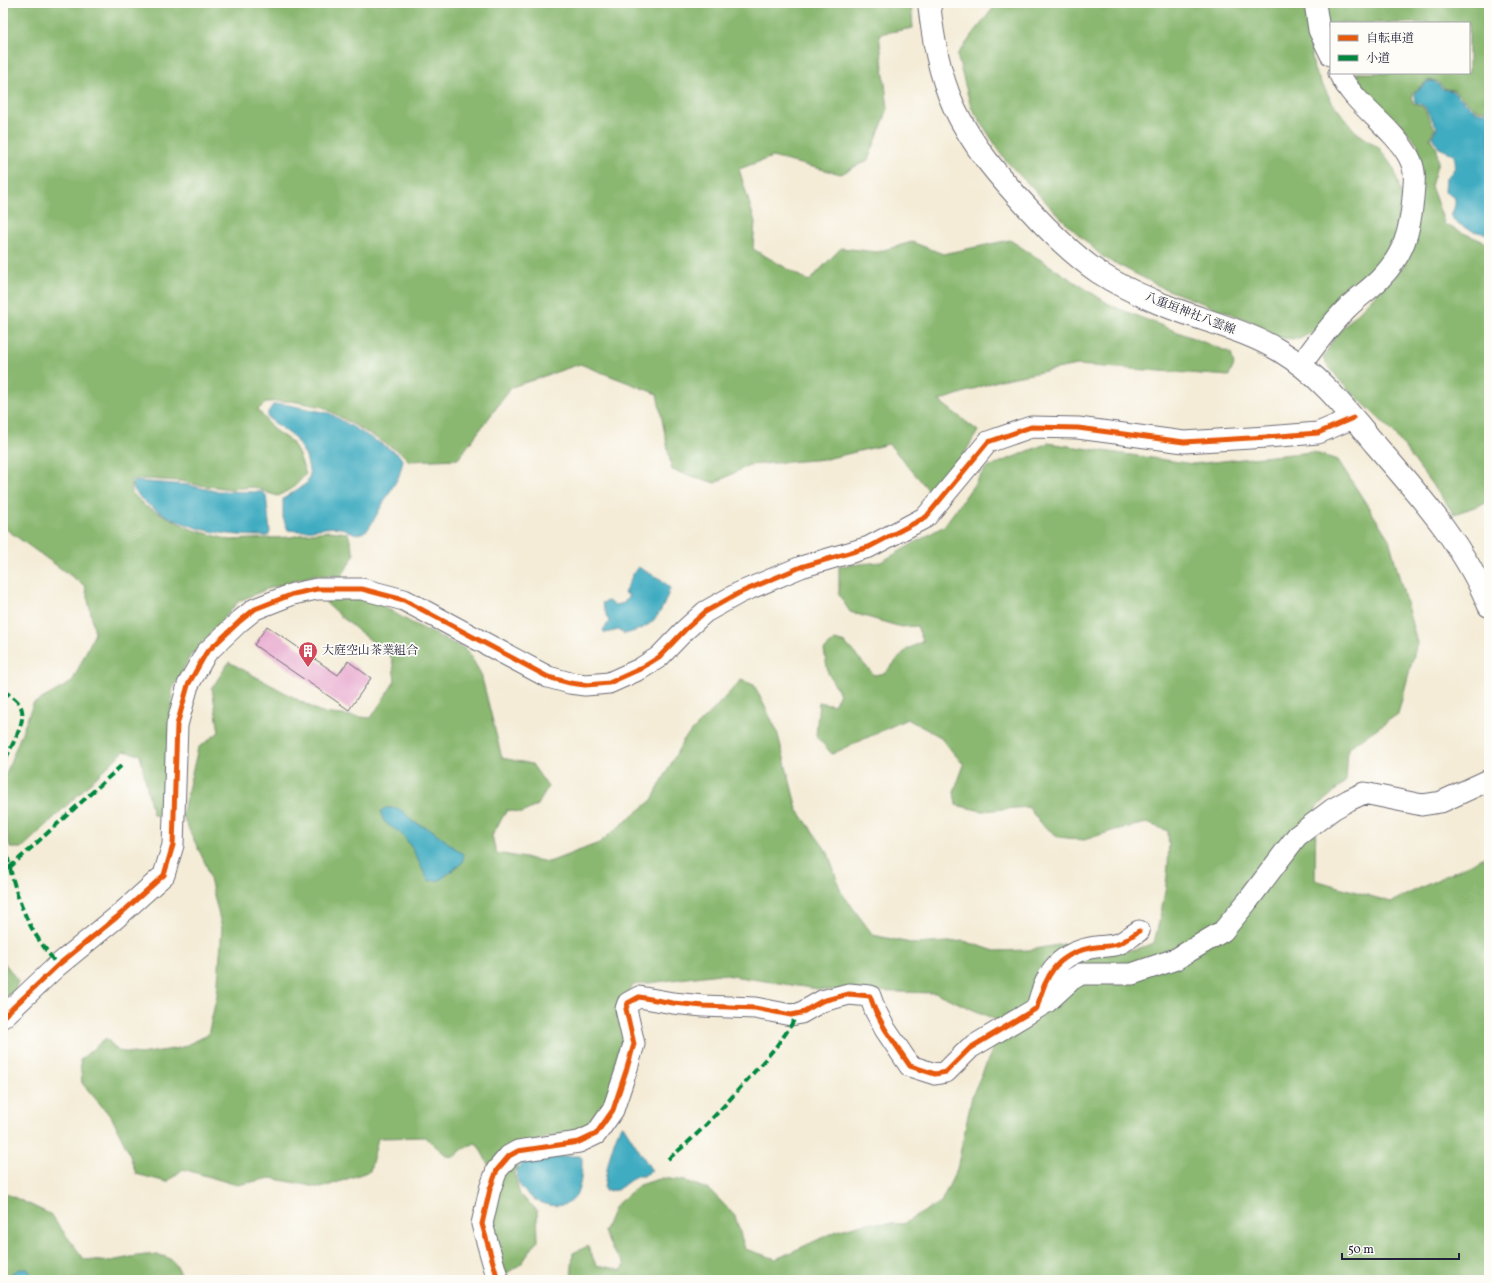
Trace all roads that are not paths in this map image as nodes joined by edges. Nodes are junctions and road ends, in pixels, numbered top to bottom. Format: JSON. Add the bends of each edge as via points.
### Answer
{"nodes":[{"id":1,"x":929,"y":3,"type":"edge"},
{"id":2,"x":1315,"y":3,"type":"edge"},
{"id":3,"x":1330,"y":53,"type":"edge"},
{"id":4,"x":1340,"y":74,"type":"edge"},
{"id":5,"x":1302,"y":365,"type":"junction"},
{"id":6,"x":1353,"y":418,"type":"junction"},
{"id":7,"x":1489,"y":606,"type":"edge"},
{"id":8,"x":1489,"y":780,"type":"edge"},
{"id":9,"x":1138,"y":931,"type":"dead end"},
{"id":10,"x":1037,"y":1008,"type":"junction"},
{"id":11,"x":3,"y":1017,"type":"edge"},
{"id":12,"x":498,"y":1280,"type":"edge"}],
"edges":[{"from":1,"to":5,"type":"main road","name":"八重垣神社八雲線","via":[[934,44],[942,77],[967,132],[983,157],[1045,226],[1098,272],[1124,287],[1153,301],[1248,336]]},
{"from":2,"to":3,"type":"street","via":[[1319,30]]},
{"from":4,"to":5,"type":"street","via":[[1353,93],[1398,142],[1415,171],[1409,233],[1394,263],[1346,309]]},
{"from":5,"to":6,"type":"main road","name":"八重垣神社八雲線","via":[[1328,388]]},
{"from":6,"to":7,"type":"main road","name":"八重垣神社八雲線","via":[[1452,538],[1467,560]]},
{"from":6,"to":11,"type":"street","via":[[1318,432],[1267,437],[1184,442],[1078,428],[1031,427],[988,442],[926,517],[869,547],[802,567],[739,593],[705,612],[659,657],[609,683],[585,685],[548,677],[404,600],[362,589],[317,589],[293,594],[255,609],[206,653],[188,685],[177,725],[173,845],[164,874],[117,917],[56,966]]},
{"from":8,"to":10,"type":"street","via":[[1441,802],[1422,805],[1364,793],[1349,800],[1297,836],[1223,931],[1176,958],[1132,974],[1081,974]]},
{"from":9,"to":10,"type":"street","via":[[1118,944],[1089,948],[1063,958],[1051,971]]},
{"from":10,"to":12,"type":"street","via":[[970,1048],[946,1072],[935,1074],[910,1066],[885,1029],[870,996],[849,994],[822,1001],[802,1013],[791,1015],[755,1008],[703,1006],[639,997],[635,999],[628,1003],[626,1009],[634,1044],[613,1110],[596,1134],[579,1142],[518,1151],[508,1156],[497,1170],[482,1224]]}]}
